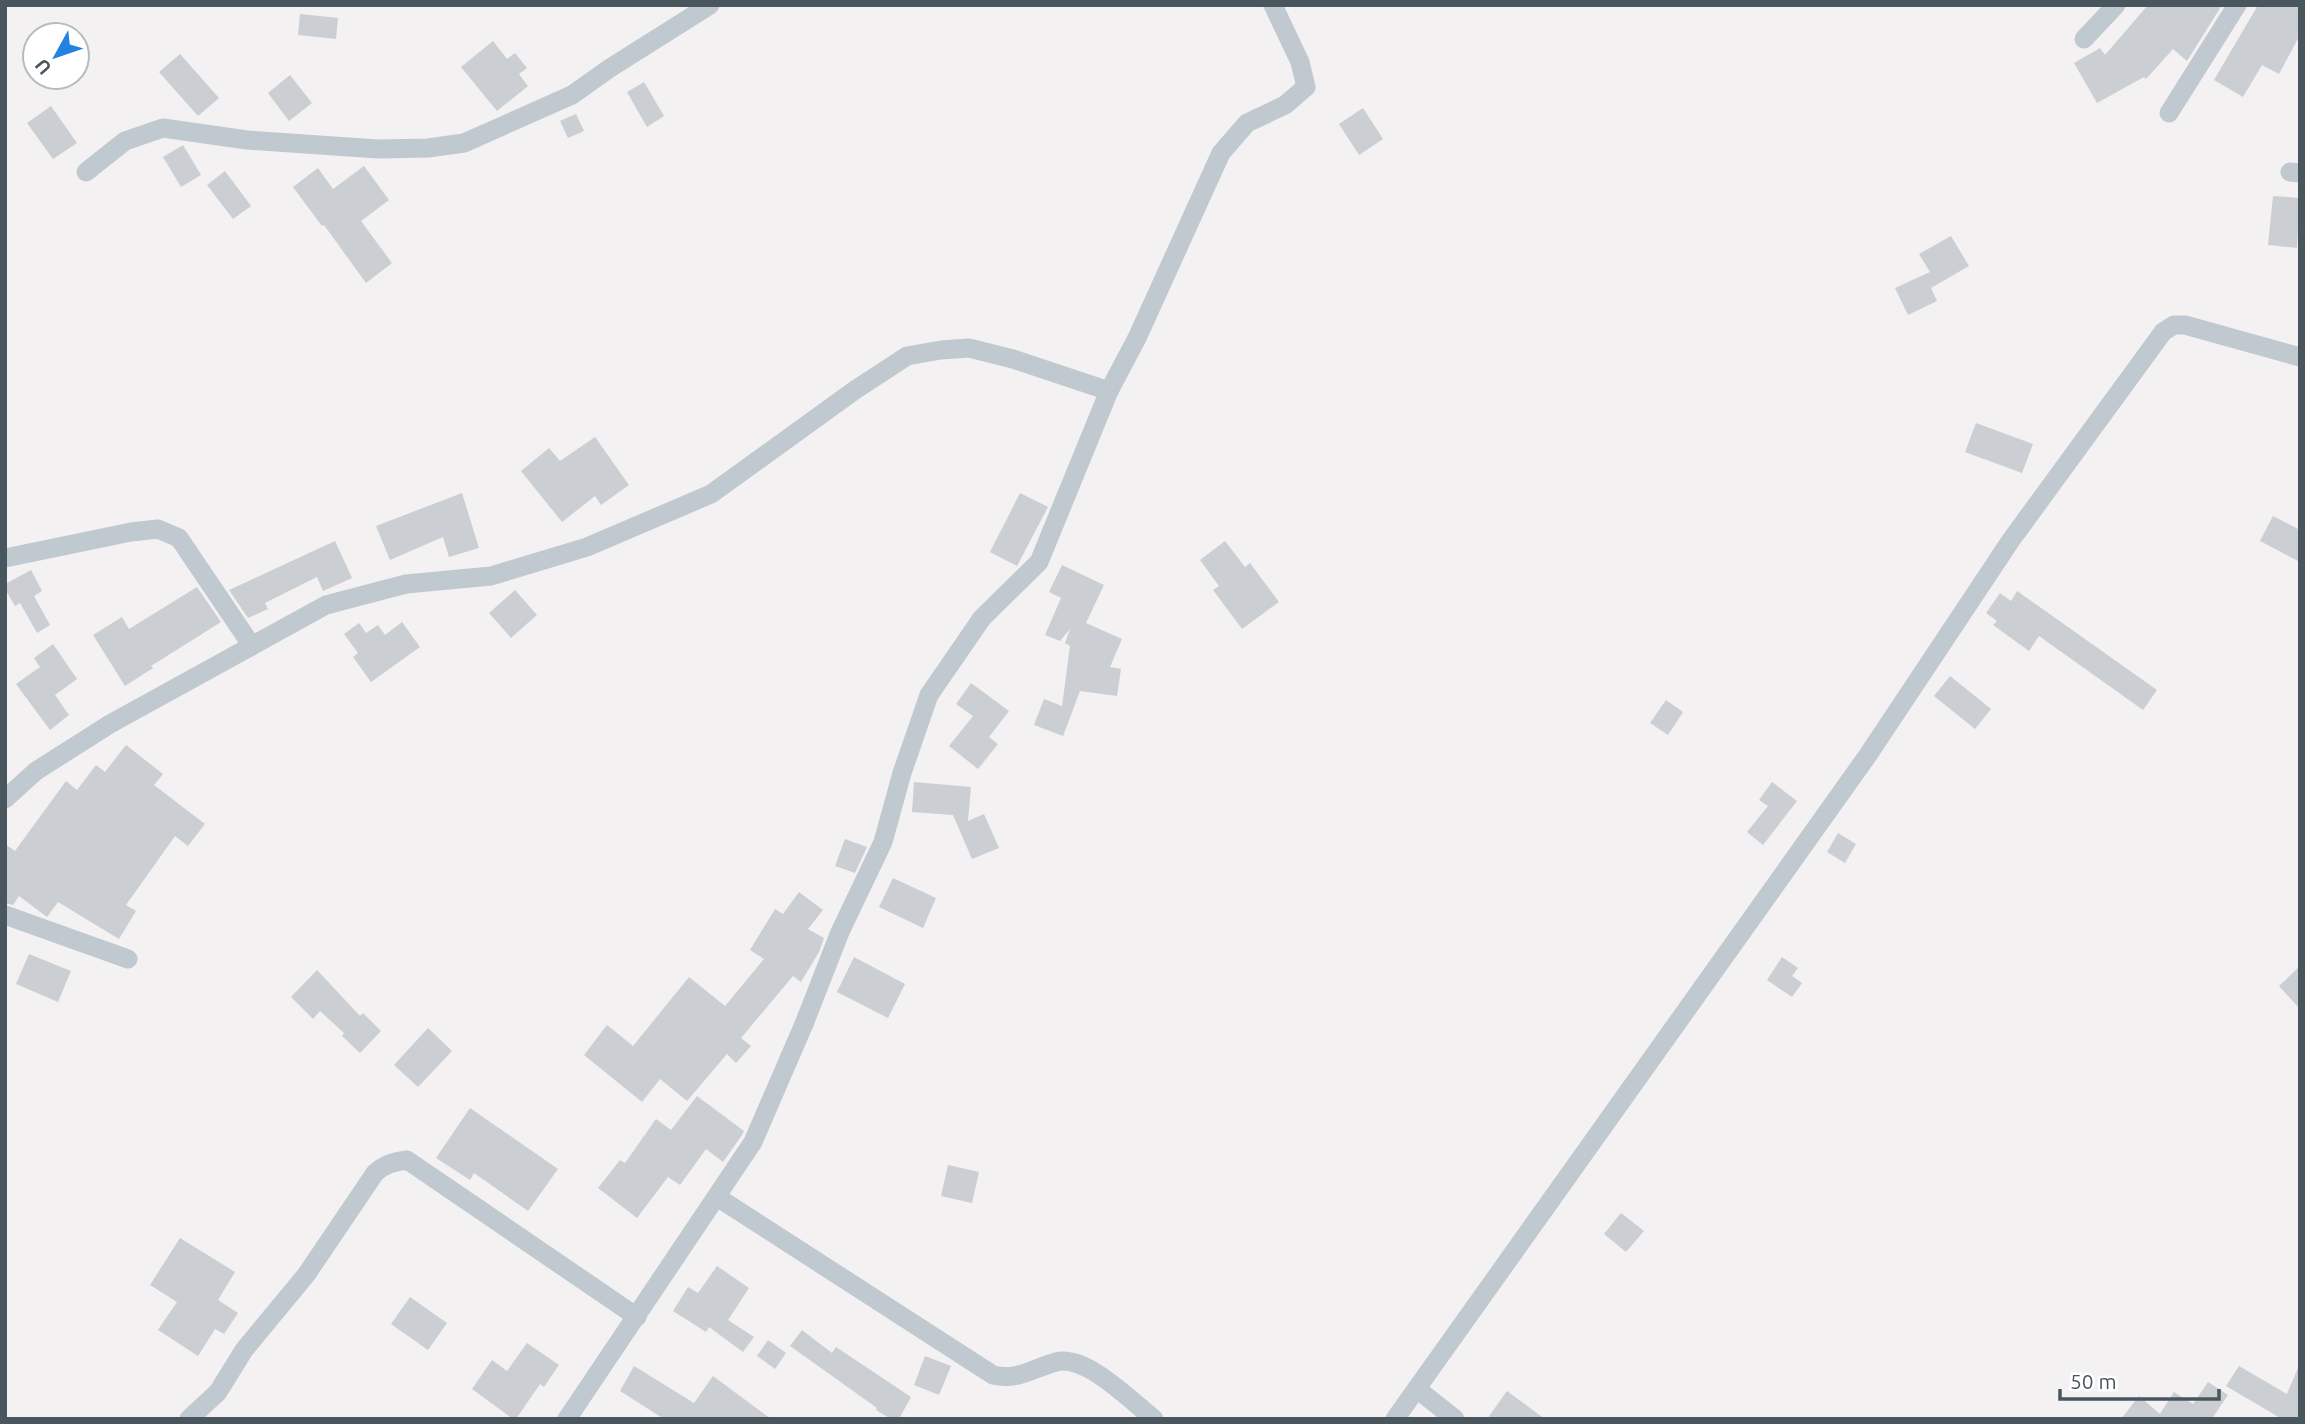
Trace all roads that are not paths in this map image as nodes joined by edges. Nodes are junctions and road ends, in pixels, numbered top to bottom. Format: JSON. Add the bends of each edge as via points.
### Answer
{"nodes":[{"id":1,"x":710,"y":5,"type":"edge"},
{"id":2,"x":1273,"y":5,"type":"edge"},
{"id":3,"x":2116,"y":5,"type":"edge"},
{"id":4,"x":2237,"y":5,"type":"edge"},
{"id":5,"x":2084,"y":39,"type":"dead end"},
{"id":6,"x":2169,"y":113,"type":"dead end"},
{"id":7,"x":86,"y":173,"type":"dead end"},
{"id":8,"x":2300,"y":357,"type":"edge"},
{"id":9,"x":1109,"y":391,"type":"junction"},
{"id":10,"x":5,"y":558,"type":"edge"},
{"id":11,"x":252,"y":646,"type":"junction"},
{"id":12,"x":5,"y":799,"type":"edge"},
{"id":13,"x":5,"y":915,"type":"edge"},
{"id":14,"x":128,"y":959,"type":"dead end"},
{"id":15,"x":718,"y":1197,"type":"junction"},
{"id":16,"x":637,"y":1317,"type":"junction"},
{"id":17,"x":1417,"y":1389,"type":"junction"},
{"id":18,"x":189,"y":1419,"type":"edge"},
{"id":19,"x":567,"y":1419,"type":"edge"},
{"id":20,"x":1154,"y":1419,"type":"edge"},
{"id":21,"x":1395,"y":1419,"type":"edge"},
{"id":22,"x":1455,"y":1419,"type":"edge"}],
"edges":[{"from":1,"to":7,"type":"street","via":[[572,95],[464,143],[378,149],[163,128],[125,141]]},
{"from":2,"to":9,"type":"street","via":[[1300,62],[1306,88],[1285,105],[1247,122],[1221,153]]},
{"from":3,"to":5,"type":"street"},
{"from":4,"to":6,"type":"street"},
{"from":8,"to":17,"type":"street","via":[[2185,325],[2163,332],[2011,540],[1868,755]]},
{"from":9,"to":11,"type":"street","via":[[969,348],[907,356],[711,494],[587,547],[491,576],[406,584],[326,606]]},
{"from":9,"to":15,"type":"street","via":[[1040,562],[982,618],[929,695],[883,842],[840,932],[753,1142]]},
{"from":10,"to":11,"type":"street","via":[[158,529],[179,538]]},
{"from":11,"to":12,"type":"street","via":[[110,724],[36,771]]},
{"from":13,"to":14,"type":"street"},
{"from":15,"to":16,"type":"street"},
{"from":15,"to":20,"type":"street","via":[[993,1375],[1007,1378],[1059,1361],[1076,1361]]},
{"from":16,"to":18,"type":"street","via":[[407,1160],[393,1162],[375,1173],[218,1392]]},
{"from":16,"to":19,"type":"street"},
{"from":17,"to":21,"type":"street"},
{"from":17,"to":22,"type":"street"}]}
